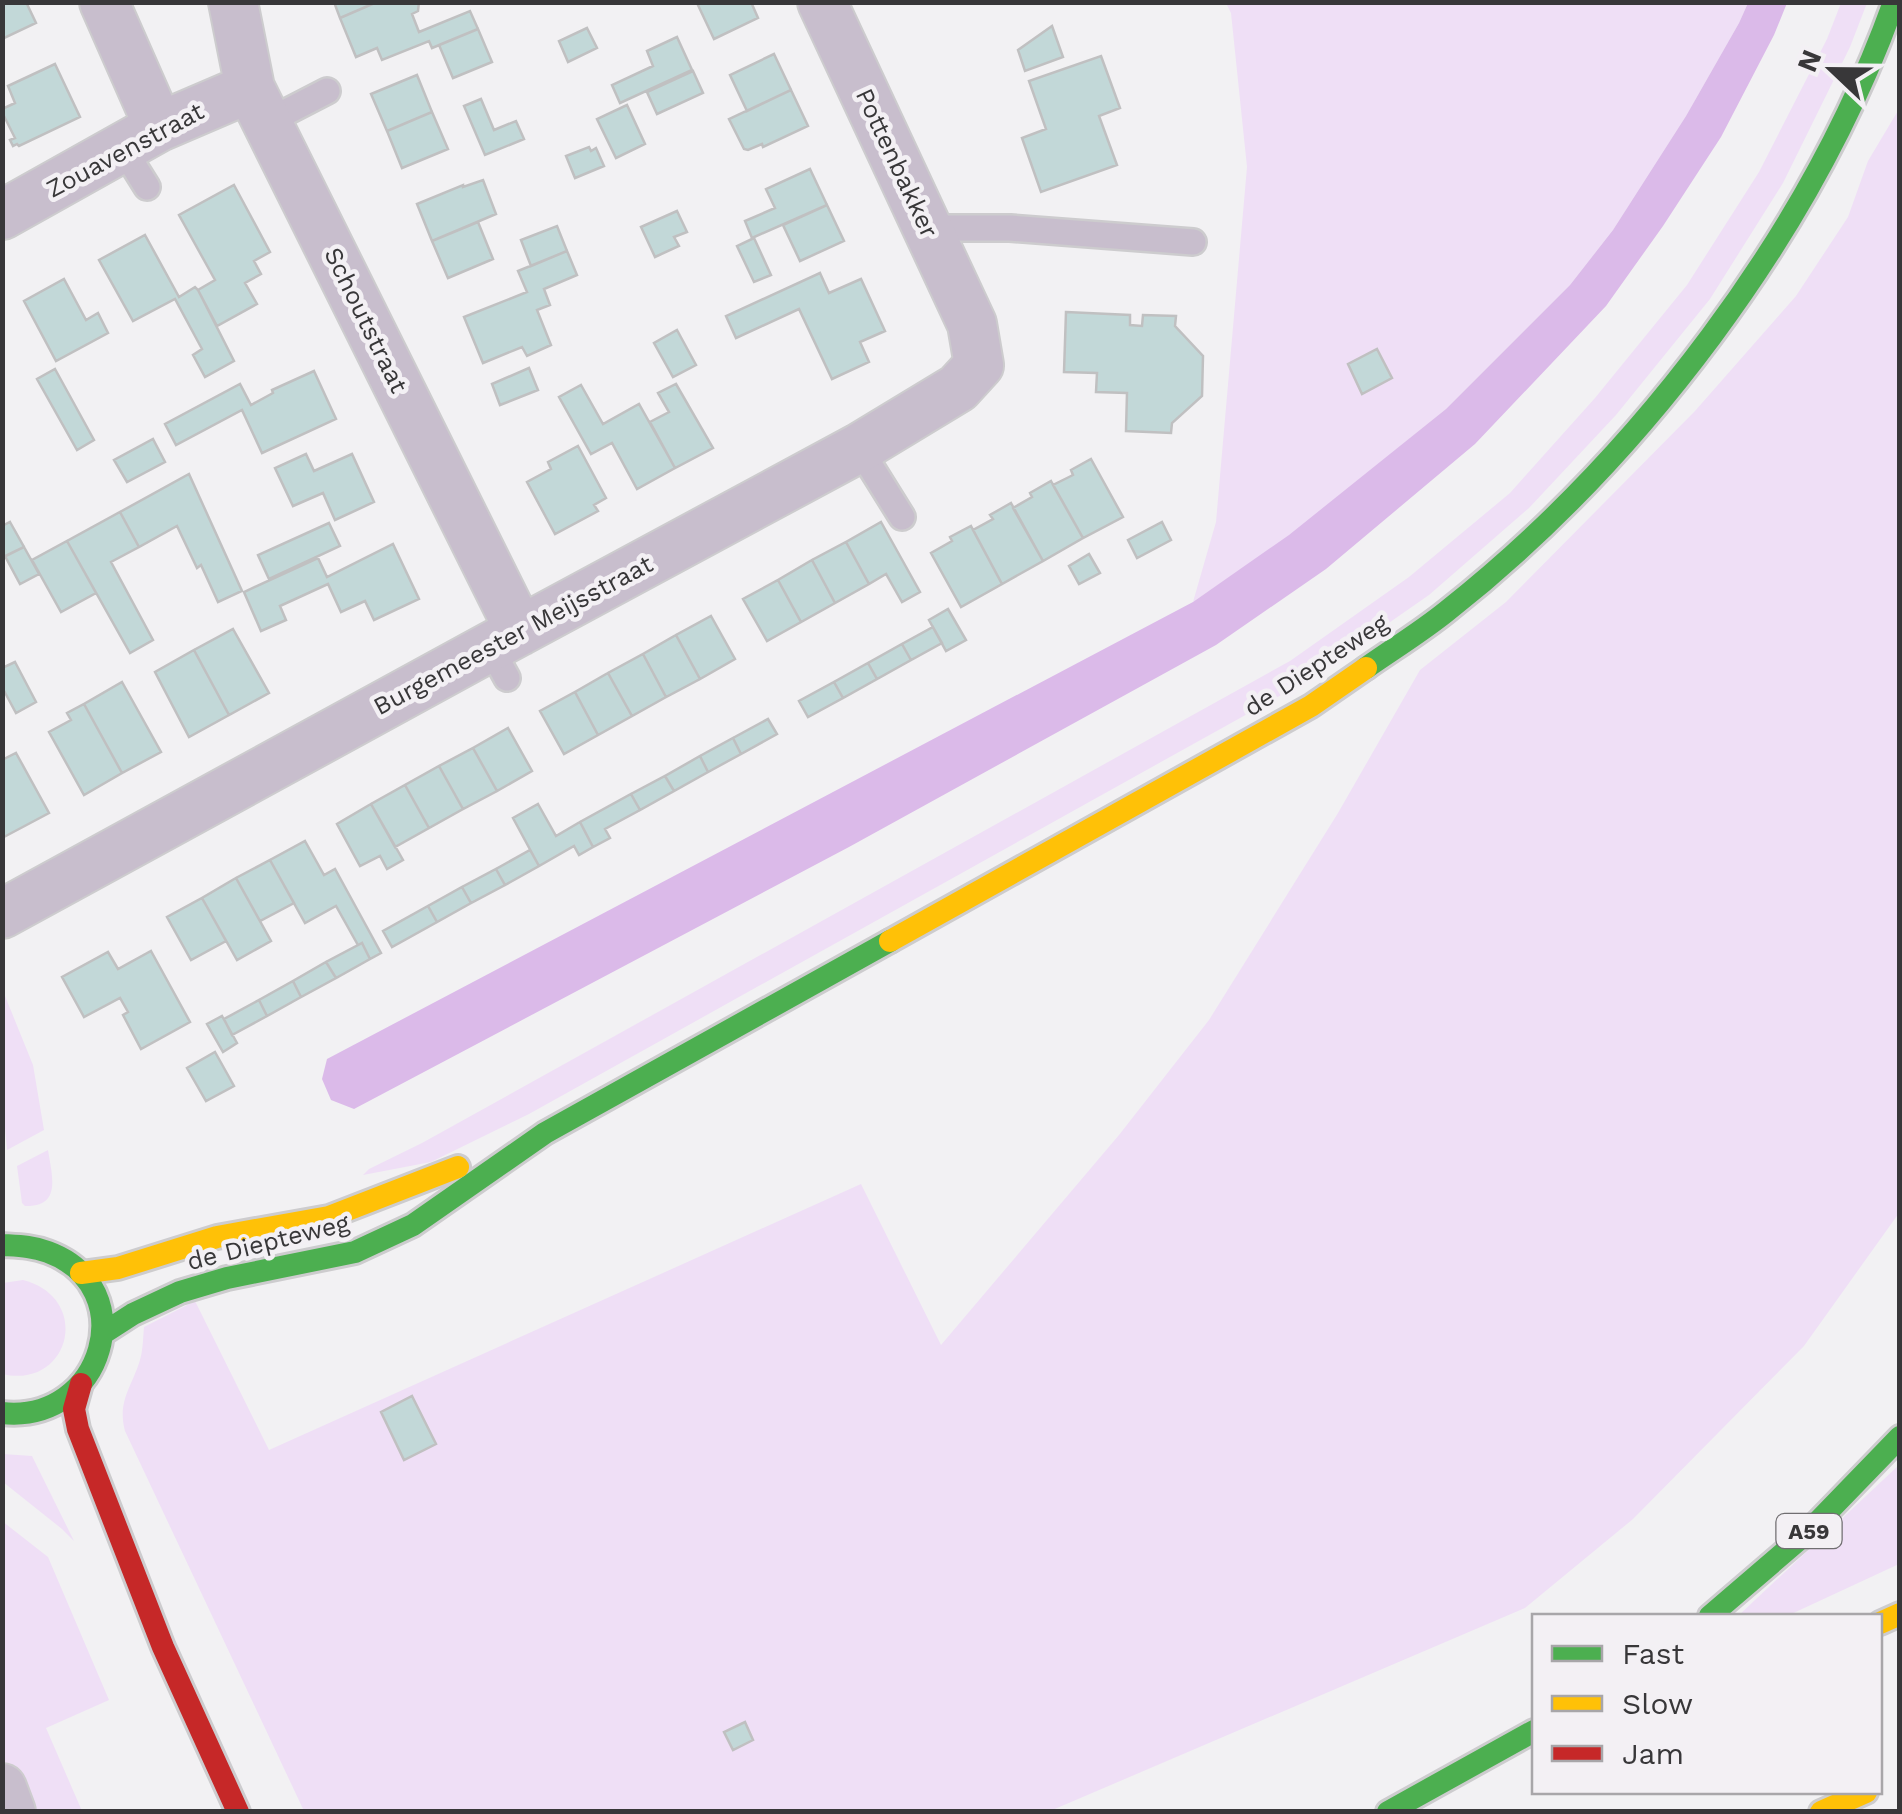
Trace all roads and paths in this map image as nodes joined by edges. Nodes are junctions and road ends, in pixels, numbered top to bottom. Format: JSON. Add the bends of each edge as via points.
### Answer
{"nodes":[{"id":1,"x":104,"y":2,"type":"edge"},
{"id":2,"x":233,"y":2,"type":"edge"},
{"id":3,"x":822,"y":2,"type":"edge"},
{"id":4,"x":1894,"y":2,"type":"edge"},
{"id":5,"x":327,"y":90,"type":"dead end"},
{"id":6,"x":258,"y":105,"type":"junction"},
{"id":7,"x":140,"y":137,"type":"junction"},
{"id":8,"x":147,"y":188,"type":"dead end"},
{"id":9,"x":2,"y":215,"type":"edge"},
{"id":10,"x":927,"y":228,"type":"junction"},
{"id":11,"x":1193,"y":242,"type":"dead end"},
{"id":12,"x":972,"y":324,"type":"joint"},
{"id":13,"x":860,"y":448,"type":"junction"},
{"id":14,"x":902,"y":517,"type":"dead end"},
{"id":15,"x":506,"y":652,"type":"junction"},
{"id":16,"x":2,"y":914,"type":"edge"},
{"id":17,"x":545,"y":1134,"type":"junction"},
{"id":18,"x":9,"y":1235,"type":"edge"},
{"id":19,"x":82,"y":1273,"type":"junction"},
{"id":20,"x":102,"y":1334,"type":"junction"},
{"id":21,"x":81,"y":1384,"type":"junction"},
{"id":22,"x":6,"y":1413,"type":"edge"},
{"id":23,"x":36,"y":1435,"type":"dead end"},
{"id":24,"x":1900,"y":1437,"type":"edge"},
{"id":25,"x":93,"y":1528,"type":"dead end"},
{"id":26,"x":1712,"y":1614,"type":"edge"},
{"id":27,"x":163,"y":1647,"type":"junction"},
{"id":28,"x":1532,"y":1733,"type":"edge"},
{"id":29,"x":2,"y":1788,"type":"edge"},
{"id":30,"x":1862,"y":1794,"type":"edge"},
{"id":31,"x":12,"y":1812,"type":"edge"},
{"id":32,"x":238,"y":1812,"type":"edge"},
{"id":33,"x":1388,"y":1812,"type":"edge"},
{"id":34,"x":1822,"y":1812,"type":"edge"}],
"edges":[{"from":1,"to":7,"type":"street"},
{"from":2,"to":6,"type":"street","name":"Schoutstraat"},
{"from":3,"to":10,"type":"street","name":"Pottenbakker"},
{"from":4,"to":17,"type":"main road","name":"de Diepteweg","via":[[1874,58],[1805,193],[1730,311],[1637,431],[1548,523],[1446,612],[1311,706]]},
{"from":5,"to":6,"type":"lane"},
{"from":6,"to":7,"type":"street","name":"Zouavenstraat"},
{"from":6,"to":15,"type":"street","name":"Schoutstraat"},
{"from":7,"to":8,"type":"lane"},
{"from":7,"to":9,"type":"street","name":"Zouavenstraat"},
{"from":10,"to":11,"type":"lane"},
{"from":10,"to":12,"type":"street","name":"Pottenbakker"},
{"from":12,"to":13,"type":"street","name":"Burgemeester Meijsstraat","via":[[978,365],[958,388]]},
{"from":13,"to":14,"type":"lane"},
{"from":13,"to":15,"type":"street","name":"Burgemeester Meijsstraat"},
{"from":15,"to":16,"type":"street","name":"Burgemeester Meijsstraat"},
{"from":17,"to":19,"type":"main road","name":"de Diepteweg","via":[[330,1217],[217,1237]]},
{"from":17,"to":20,"type":"main road","name":"de Diepteweg","via":[[414,1225],[356,1252],[180,1292]]},
{"from":18,"to":19,"type":"main road"},
{"from":19,"to":20,"type":"main road","via":[[101,1312]]},
{"from":20,"to":21,"type":"main road"},
{"from":21,"to":22,"type":"main road","via":[[50,1408]]},
{"from":21,"to":27,"type":"main road","via":[[74,1409],[78,1429]]},
{"from":22,"to":23,"type":"main road"},
{"from":24,"to":26,"type":"main road","number":"A59","via":[[1809,1530]]},
{"from":25,"to":27,"type":"main road"},
{"from":27,"to":32,"type":"main road"},
{"from":28,"to":33,"type":"main road"},
{"from":29,"to":31,"type":"street"},
{"from":30,"to":34,"type":"main road"}]}
